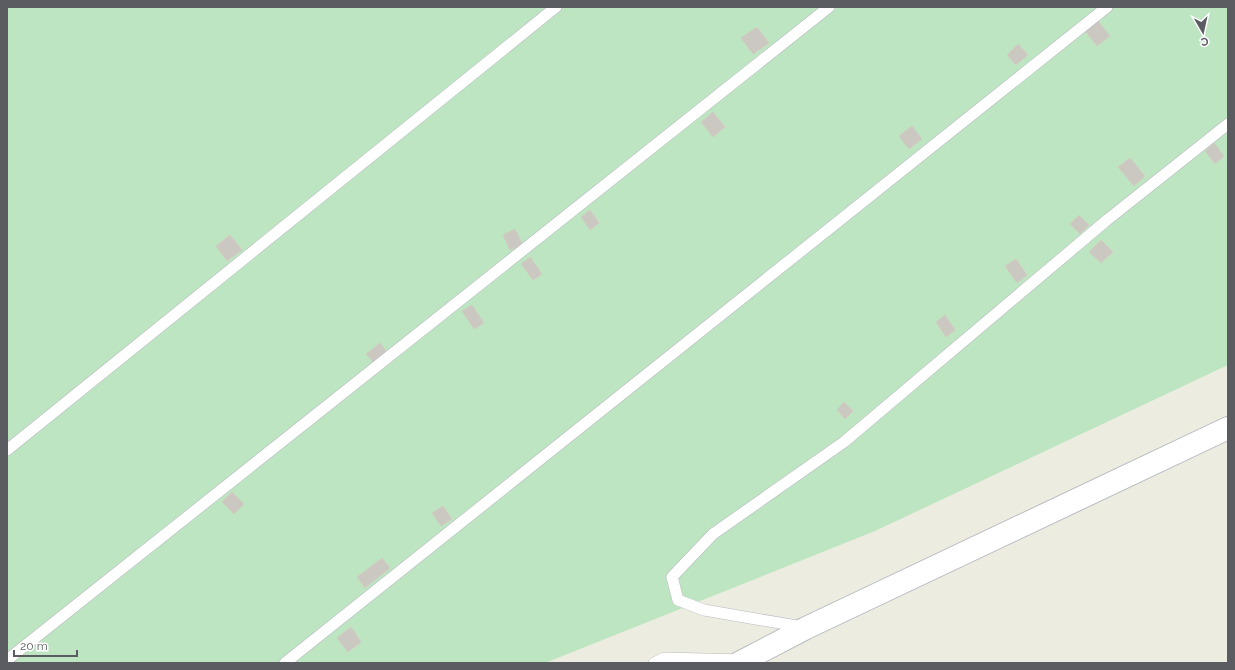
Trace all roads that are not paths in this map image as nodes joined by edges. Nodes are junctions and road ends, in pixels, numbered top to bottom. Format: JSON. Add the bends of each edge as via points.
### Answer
{"nodes":[{"id":1,"x":556,"y":7,"type":"edge"},
{"id":2,"x":829,"y":7,"type":"edge"},
{"id":3,"x":1107,"y":7,"type":"edge"},
{"id":4,"x":1228,"y":124,"type":"edge"},
{"id":5,"x":1228,"y":428,"type":"edge"},
{"id":6,"x":7,"y":450,"type":"edge"},
{"id":7,"x":806,"y":628,"type":"junction"},
{"id":8,"x":7,"y":660,"type":"edge"},
{"id":9,"x":742,"y":661,"type":"edge"},
{"id":10,"x":285,"y":663,"type":"edge"},
{"id":11,"x":654,"y":663,"type":"edge"}],
"edges":[{"from":1,"to":6,"type":"lane"},
{"from":2,"to":8,"type":"lane"},
{"from":3,"to":10,"type":"lane"},
{"from":4,"to":7,"type":"lane","via":[[1108,220],[844,442],[713,534],[672,577],[678,600],[704,610]]},
{"from":5,"to":7,"type":"street"},
{"from":7,"to":9,"type":"street"},
{"from":9,"to":11,"type":"lane","via":[[664,658]]}]}
